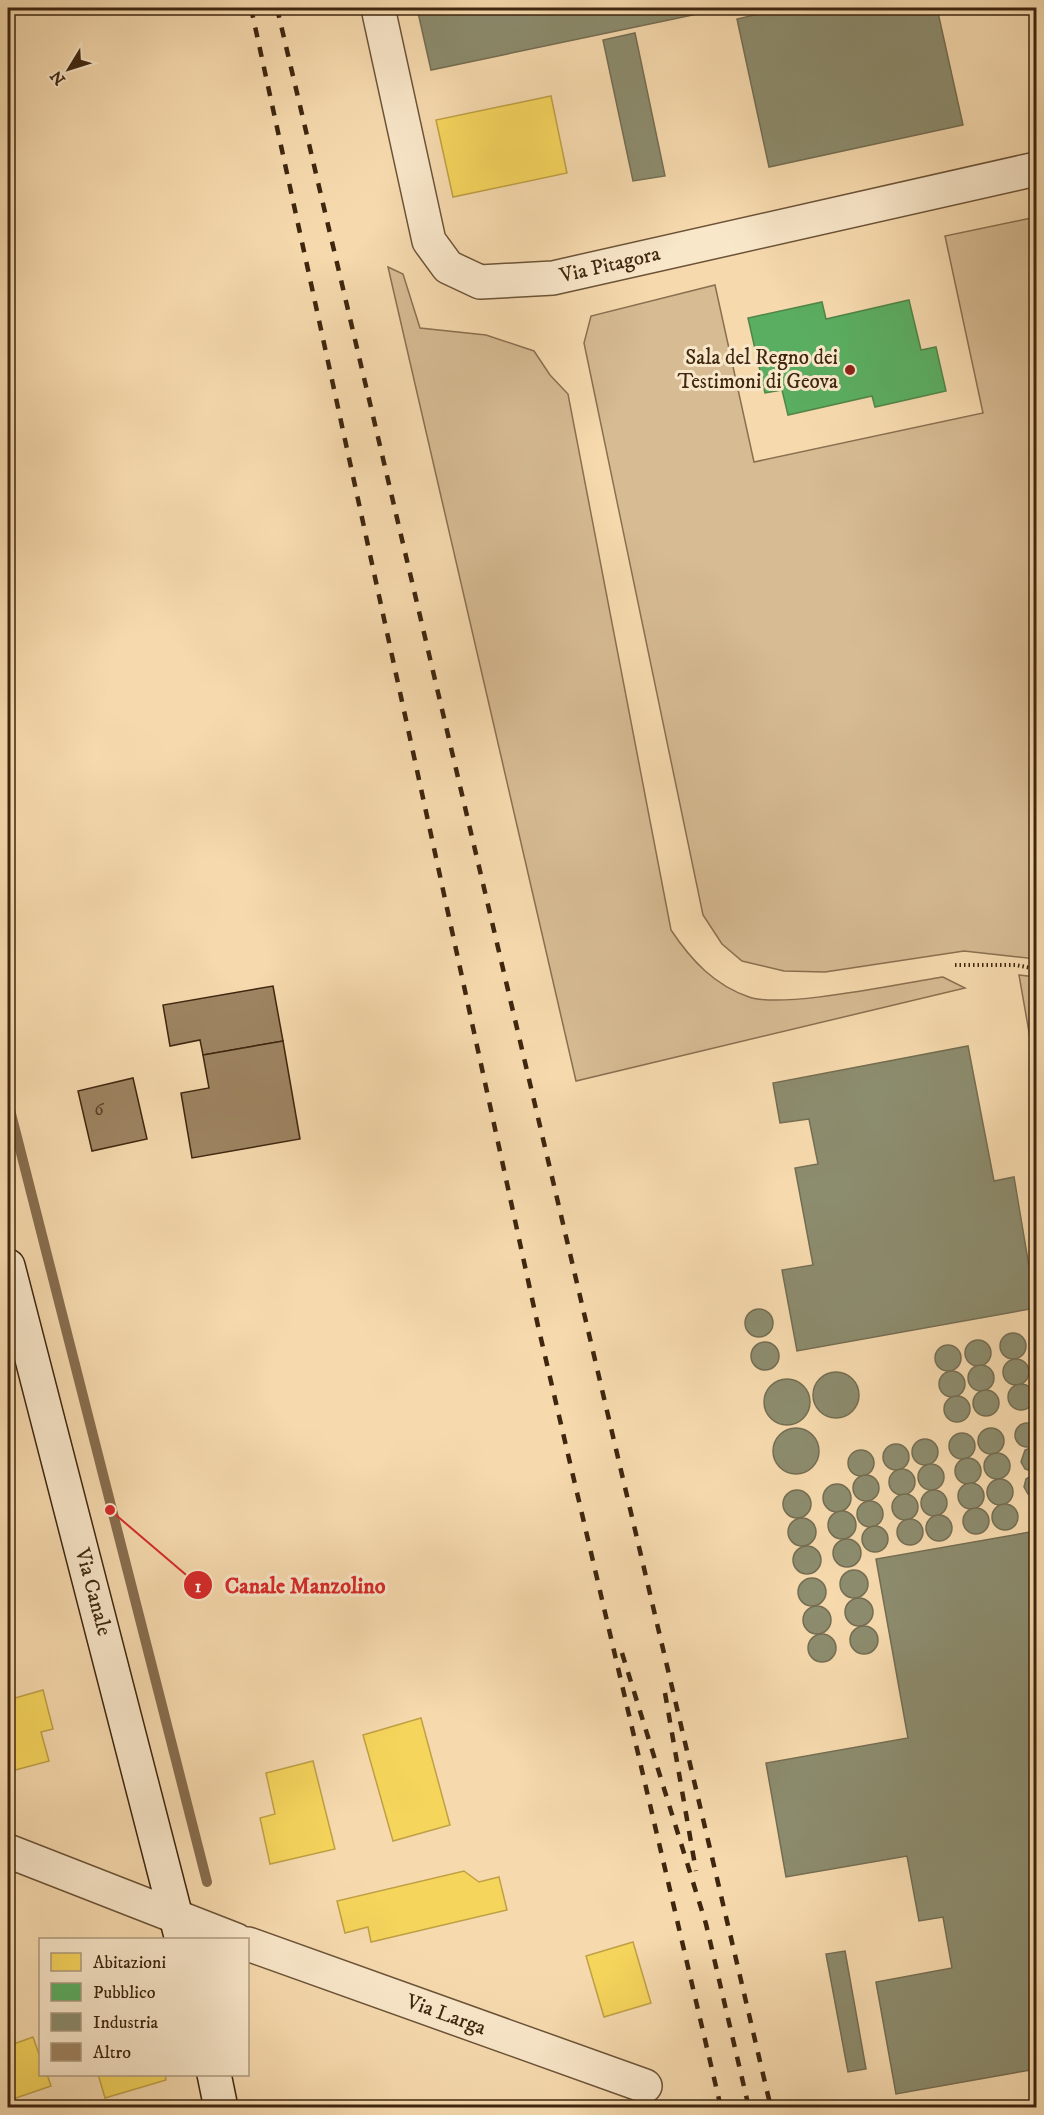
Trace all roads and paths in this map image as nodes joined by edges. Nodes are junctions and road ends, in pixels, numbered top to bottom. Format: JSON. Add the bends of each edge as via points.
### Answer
{"nodes":[{"id":1,"x":378,"y":8,"type":"edge"},
{"id":2,"x":1036,"y":169,"type":"edge"},
{"id":3,"x":955,"y":965,"type":"dead end"},
{"id":4,"x":1036,"y":969,"type":"edge"},
{"id":5,"x":8,"y":1266,"type":"edge"},
{"id":6,"x":8,"y":1851,"type":"edge"},
{"id":7,"x":179,"y":1929,"type":"edge"},
{"id":8,"x":226,"y":1938,"type":"edge"},
{"id":9,"x":249,"y":1944,"type":"edge"},
{"id":10,"x":213,"y":2076,"type":"edge"},
{"id":11,"x":645,"y":2086,"type":"dead end"},
{"id":12,"x":221,"y":2108,"type":"edge"}],
"edges":[{"from":1,"to":2,"type":"street","name":"Via Pitagora","via":[[429,241],[448,267],[480,282],[553,279]]},
{"from":3,"to":4,"type":"path","via":[[1016,965]]},
{"from":5,"to":7,"type":"street","name":"Via Canale"},
{"from":6,"to":7,"type":"street"},
{"from":7,"to":8,"type":"street"},
{"from":9,"to":11,"type":"street","name":"Via Larga"},
{"from":10,"to":12,"type":"street"}]}
